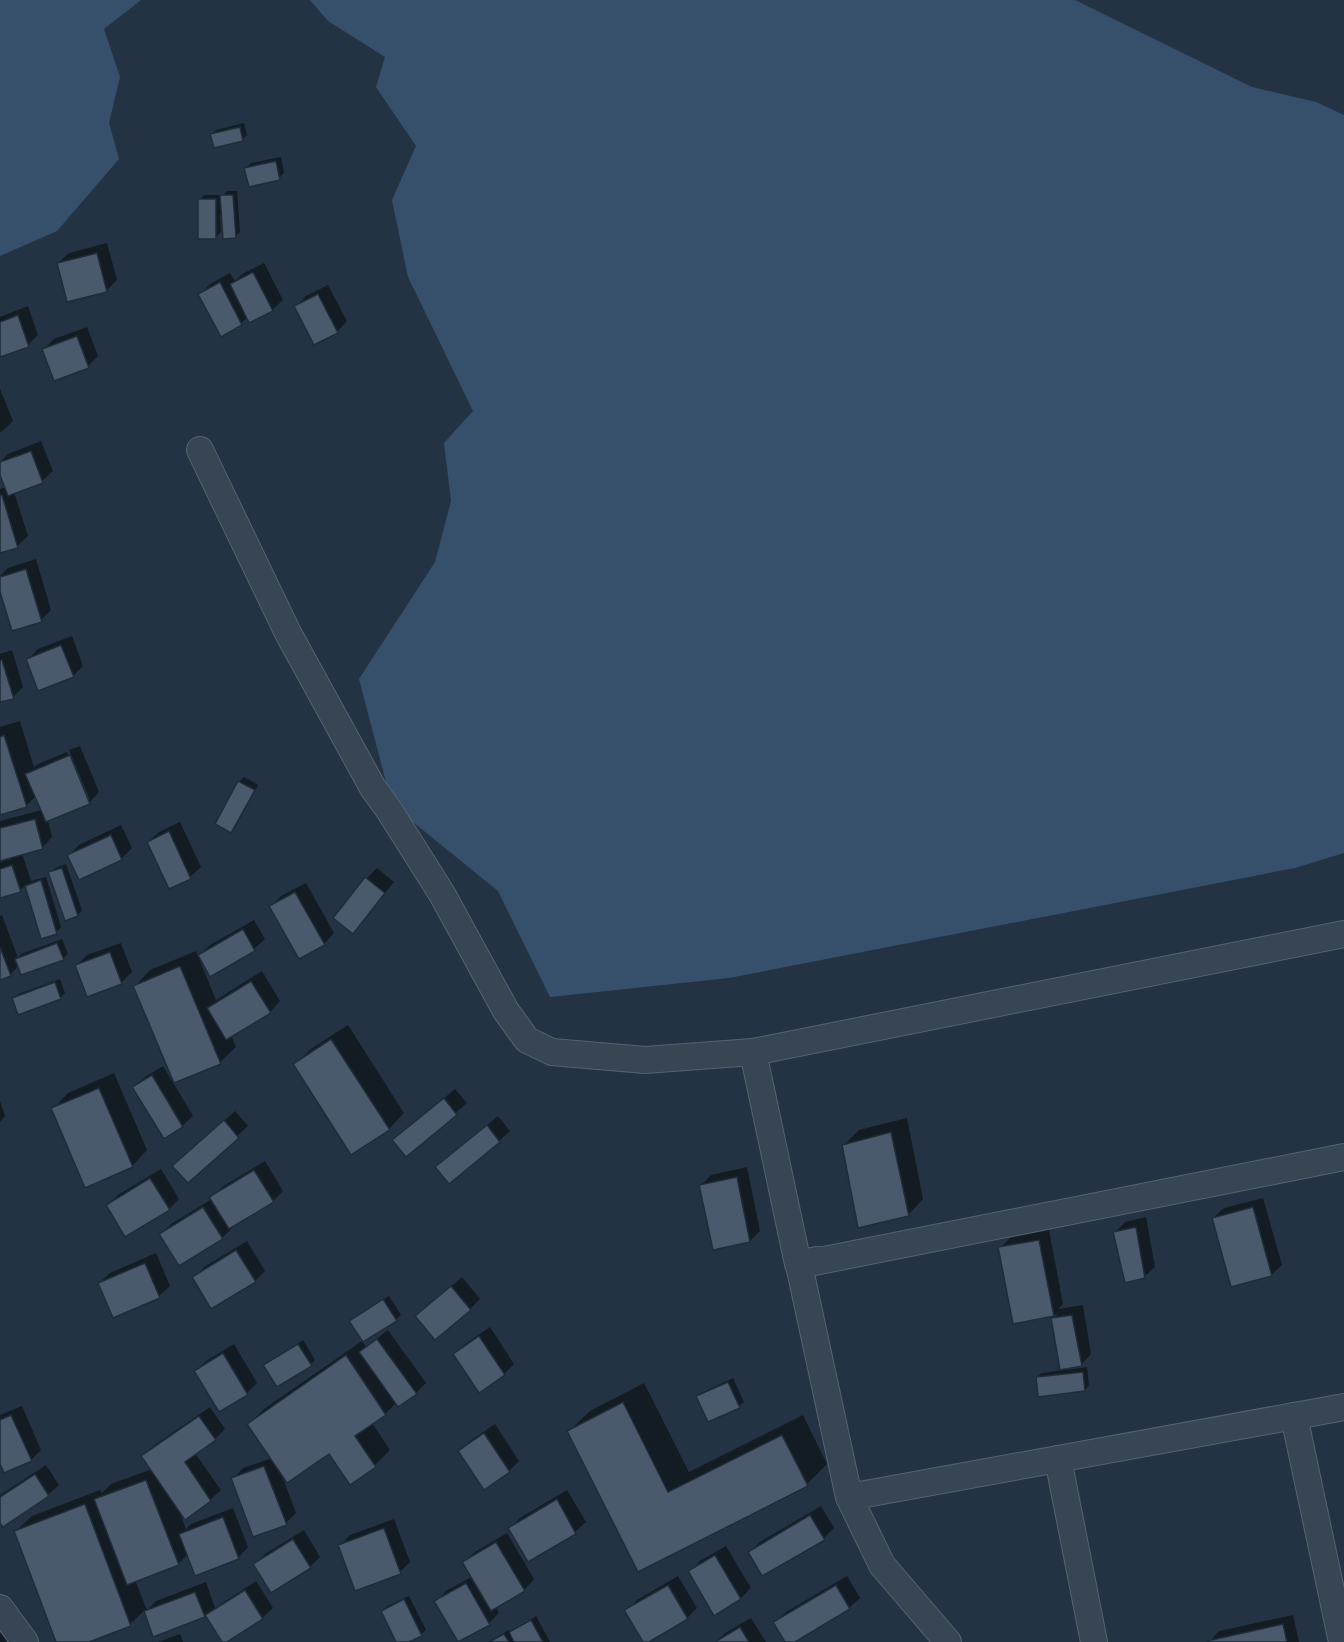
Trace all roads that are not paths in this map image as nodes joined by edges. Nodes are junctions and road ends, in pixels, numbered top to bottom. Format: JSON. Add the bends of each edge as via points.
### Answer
{"nodes":[{"id":1,"x":200,"y":450,"type":"dead end"},
{"id":2,"x":1344,"y":934,"type":"edge"},
{"id":3,"x":753,"y":1052,"type":"junction"},
{"id":4,"x":1344,"y":1157,"type":"edge"},
{"id":5,"x":1344,"y":1407,"type":"edge"},
{"id":6,"x":1294,"y":1416,"type":"junction"},
{"id":7,"x":1058,"y":1459,"type":"junction"},
{"id":8,"x":849,"y":1497,"type":"junction"},
{"id":9,"x":0,"y":1608,"type":"edge"},
{"id":10,"x":25,"y":1642,"type":"edge"},
{"id":11,"x":948,"y":1642,"type":"edge"},
{"id":12,"x":1094,"y":1642,"type":"edge"},
{"id":13,"x":1342,"y":1642,"type":"edge"}],
"edges":[{"from":1,"to":3,"type":"street","via":[[288,633],[373,788],[442,894],[506,1011],[527,1040],[552,1052],[645,1060]]},
{"from":2,"to":3,"type":"street"},
{"from":3,"to":4,"type":"street","via":[[798,1264]]},
{"from":4,"to":8,"type":"street","via":[[799,1265]]},
{"from":5,"to":6,"type":"street"},
{"from":6,"to":7,"type":"street"},
{"from":6,"to":13,"type":"street"},
{"from":7,"to":8,"type":"street"},
{"from":7,"to":12,"type":"street"},
{"from":8,"to":11,"type":"street","via":[[882,1565]]},
{"from":9,"to":10,"type":"street"}]}
